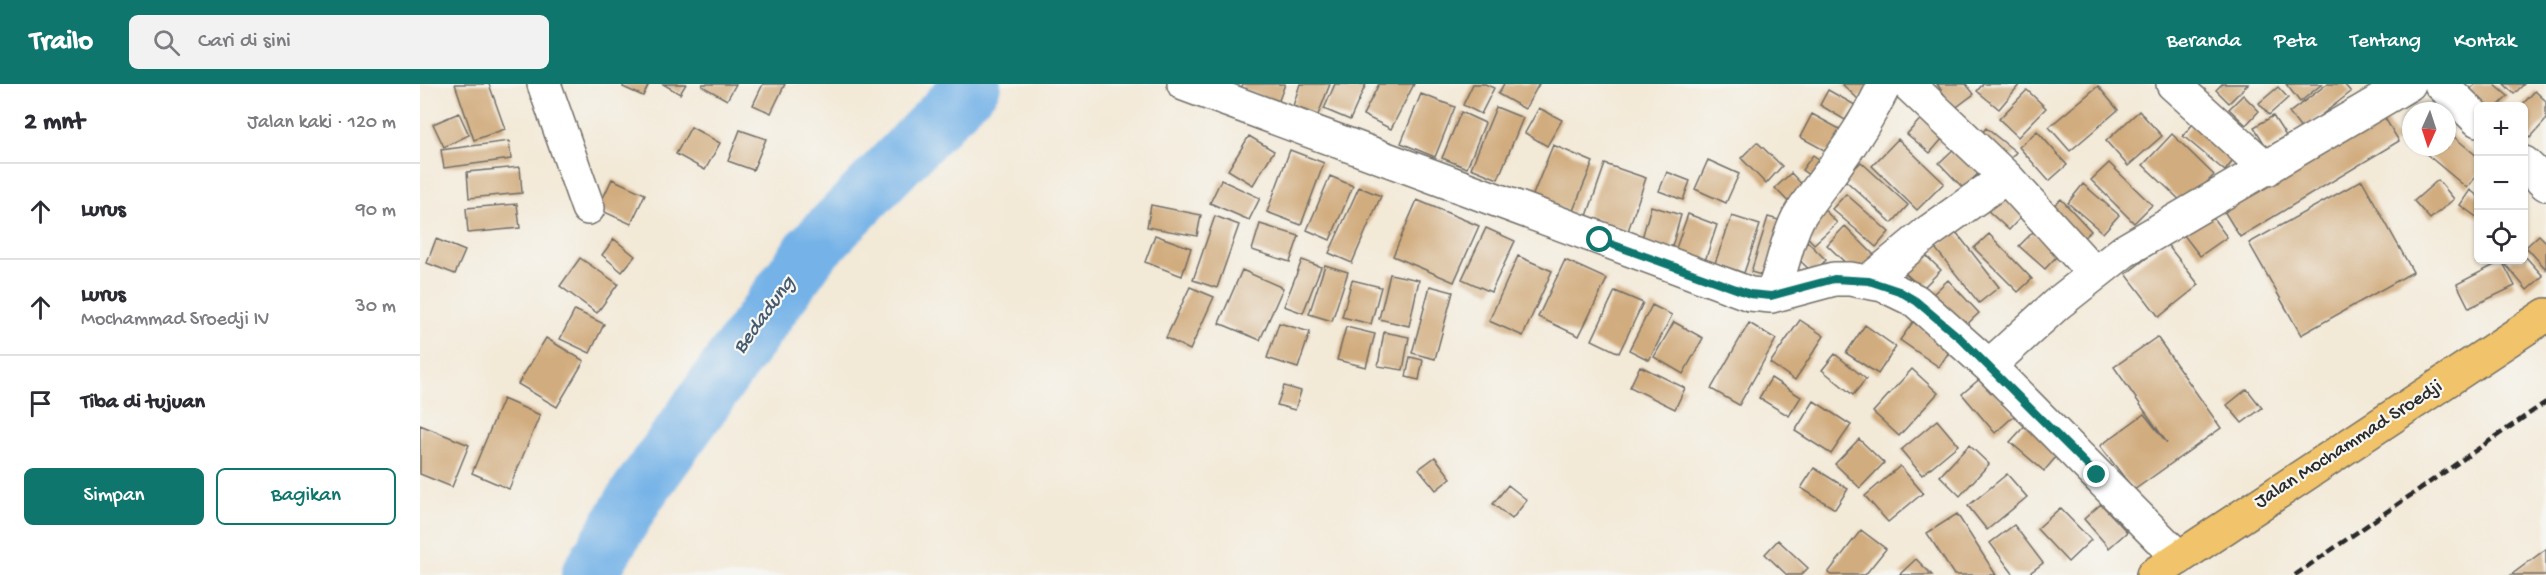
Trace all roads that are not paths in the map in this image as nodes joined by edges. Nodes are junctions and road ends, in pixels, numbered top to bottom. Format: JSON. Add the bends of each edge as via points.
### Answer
{"nodes":[{"id":1,"x":544,"y":84,"type":"edge"},
{"id":2,"x":1184,"y":84,"type":"edge"},
{"id":3,"x":1886,"y":84,"type":"edge"},
{"id":4,"x":1908,"y":84,"type":"edge"},
{"id":5,"x":2173,"y":84,"type":"edge"},
{"id":6,"x":2409,"y":84,"type":"edge"},
{"id":7,"x":2441,"y":84,"type":"edge"},
{"id":8,"x":2474,"y":116,"type":"edge"},
{"id":9,"x":2528,"y":168,"type":"edge"},
{"id":10,"x":2267,"y":169,"type":"junction"},
{"id":11,"x":2006,"y":177,"type":"junction"},
{"id":12,"x":2546,"y":184,"type":"edge"},
{"id":13,"x":588,"y":208,"type":"dead end"},
{"id":14,"x":2094,"y":273,"type":"junction"},
{"id":15,"x":1869,"y":281,"type":"junction"},
{"id":16,"x":1771,"y":296,"type":"junction"},
{"id":17,"x":2546,"y":315,"type":"edge"},
{"id":18,"x":1989,"y":366,"type":"junction"},
{"id":19,"x":2166,"y":566,"type":"edge"}],
"edges":[{"from":1,"to":13,"type":"street"},
{"from":2,"to":16,"type":"street","via":[[1710,280],[1750,294]]},
{"from":3,"to":16,"type":"street","via":[[1849,147],[1799,217]]},
{"from":4,"to":11,"type":"street"},
{"from":5,"to":10,"type":"street"},
{"from":6,"to":10,"type":"street"},
{"from":7,"to":8,"type":"street"},
{"from":9,"to":12,"type":"street"},
{"from":10,"to":14,"type":"street","via":[[2124,251]]},
{"from":11,"to":14,"type":"street"},
{"from":11,"to":15,"type":"street","via":[[1927,232]]},
{"from":14,"to":18,"type":"street"},
{"from":15,"to":16,"type":"street","via":[[1834,279]]},
{"from":15,"to":18,"type":"street","via":[[1916,301]]},
{"from":17,"to":19,"type":"main road","name":"Jalan Mochammad Sroedji"},
{"from":18,"to":19,"type":"street"}]}
